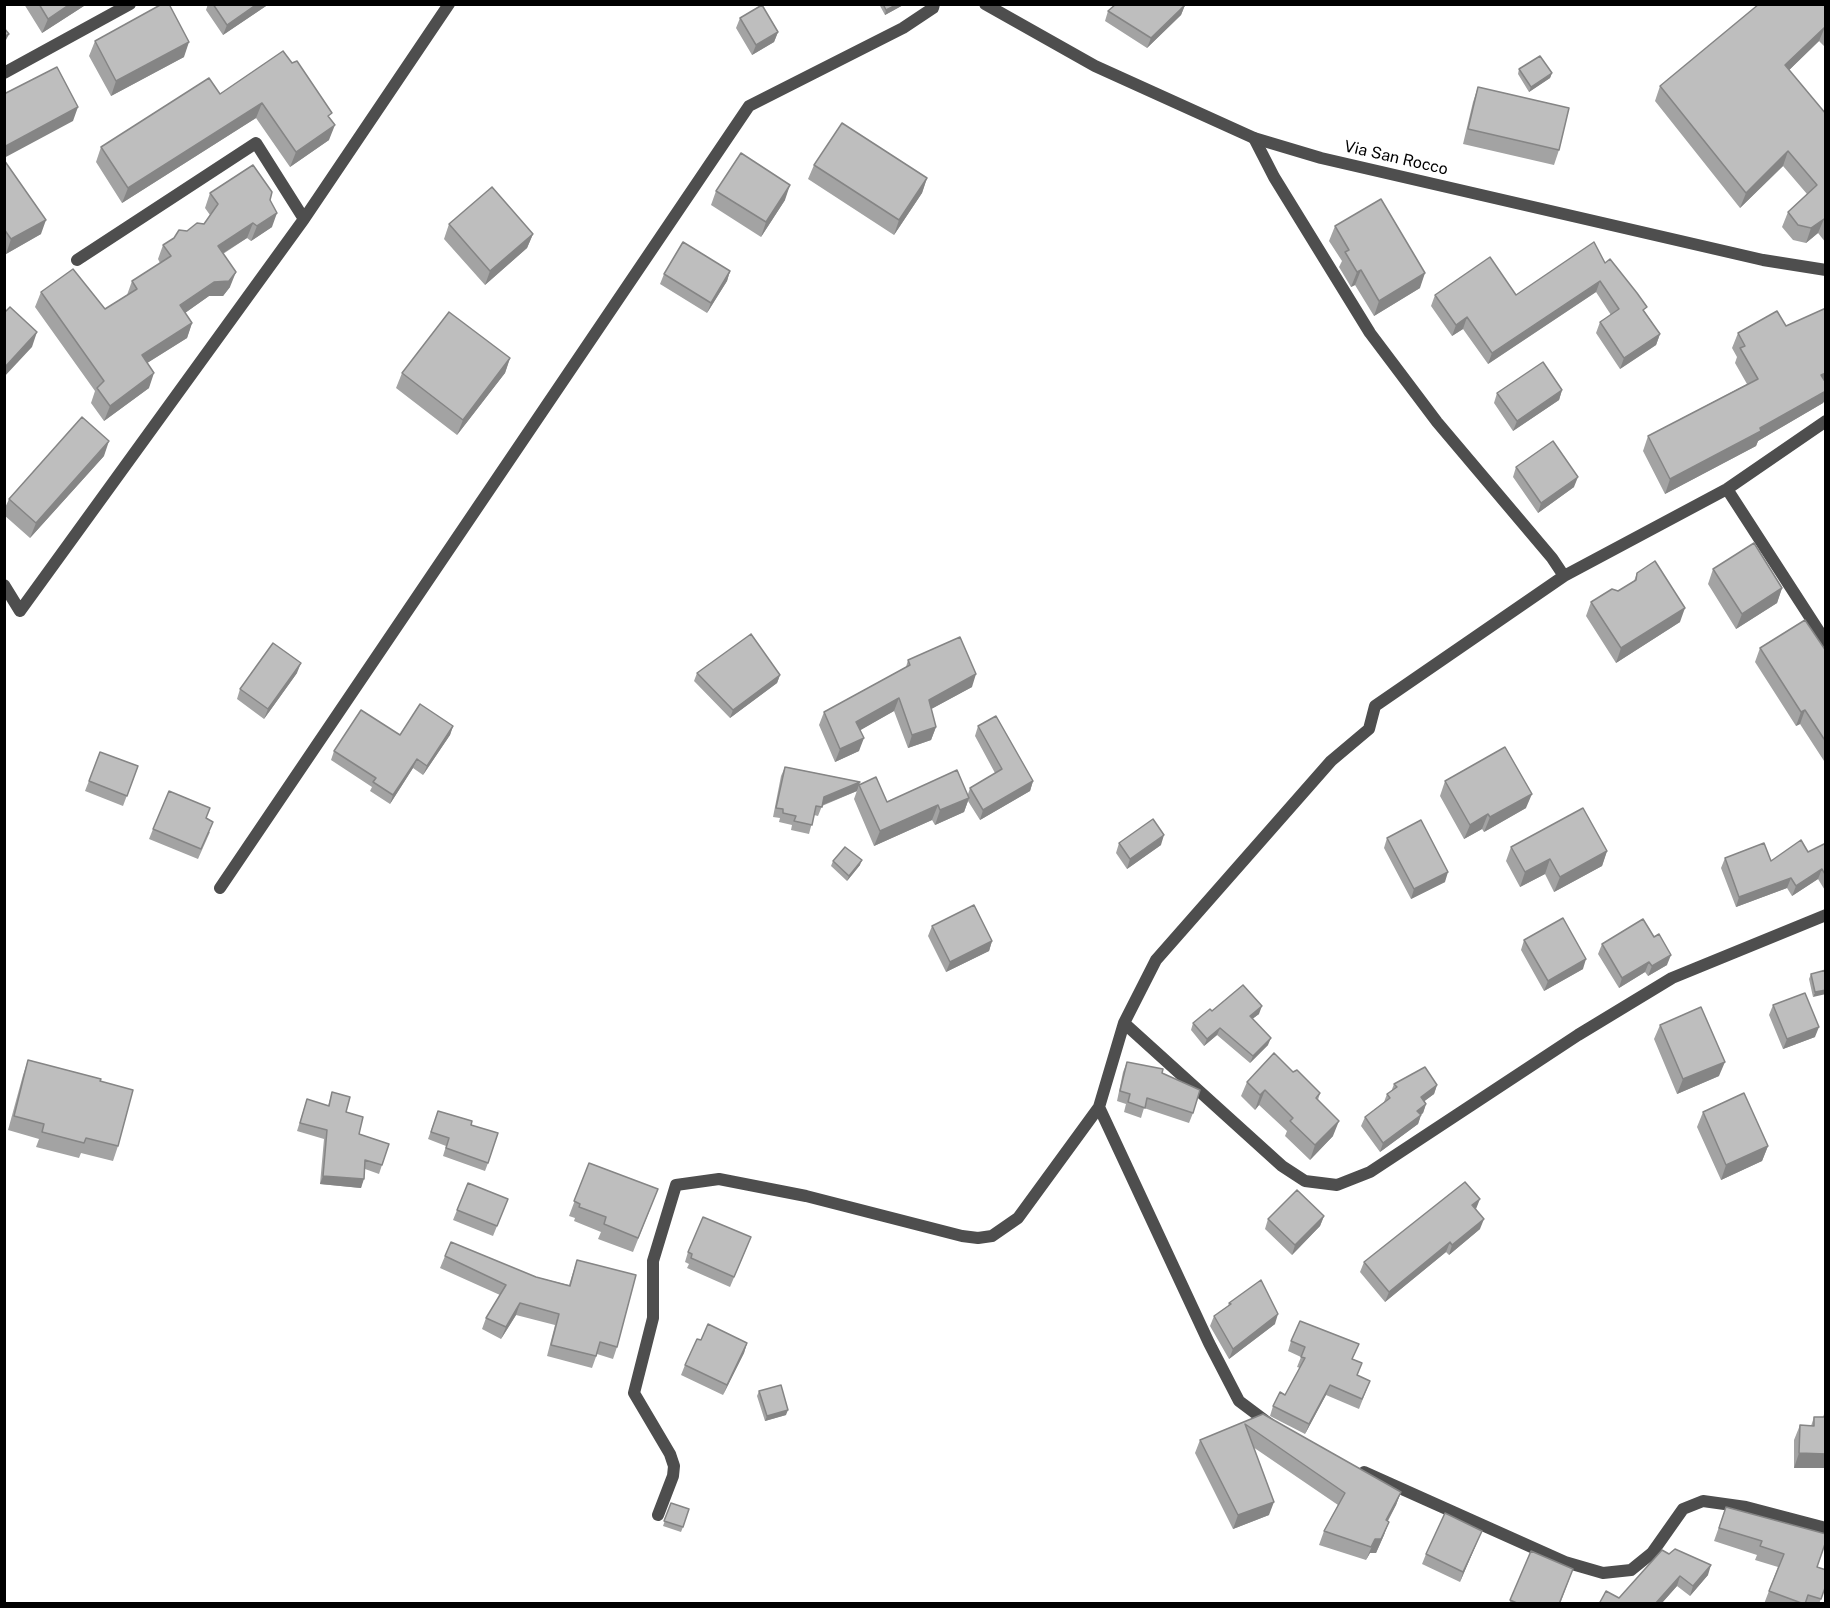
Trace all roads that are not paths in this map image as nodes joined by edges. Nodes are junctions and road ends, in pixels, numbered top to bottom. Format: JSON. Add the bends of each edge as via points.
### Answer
{"nodes":[{"id":1,"x":130,"y":4,"type":"edge"},
{"id":2,"x":449,"y":4,"type":"edge"},
{"id":3,"x":934,"y":4,"type":"edge"},
{"id":4,"x":985,"y":4,"type":"edge"},
{"id":5,"x":4,"y":73,"type":"edge"},
{"id":6,"x":1254,"y":138,"type":"junction"},
{"id":7,"x":304,"y":219,"type":"junction"},
{"id":8,"x":77,"y":260,"type":"dead end"},
{"id":9,"x":1826,"y":270,"type":"edge"},
{"id":10,"x":1826,"y":420,"type":"edge"},
{"id":11,"x":1727,"y":489,"type":"junction"},
{"id":12,"x":1564,"y":576,"type":"junction"},
{"id":13,"x":4,"y":585,"type":"edge"},
{"id":14,"x":1826,"y":642,"type":"edge"},
{"id":15,"x":220,"y":888,"type":"dead end"},
{"id":16,"x":1826,"y":915,"type":"edge"},
{"id":17,"x":1124,"y":1023,"type":"junction"},
{"id":18,"x":1099,"y":1107,"type":"junction"},
{"id":19,"x":1284,"y":1432,"type":"edge"},
{"id":20,"x":1355,"y":1468,"type":"edge"},
{"id":21,"x":658,"y":1515,"type":"dead end"},
{"id":22,"x":1826,"y":1527,"type":"edge"}],
"edges":[{"from":1,"to":5,"type":"street"},
{"from":2,"to":7,"type":"street"},
{"from":3,"to":15,"type":"street","via":[[903,28],[749,106]]},
{"from":4,"to":6,"type":"street","name":"Via San Rocco","via":[[1095,66]]},
{"from":6,"to":9,"type":"street","name":"Via San Rocco","via":[[1321,158],[1751,258]]},
{"from":6,"to":12,"type":"street","via":[[1370,333],[1437,422]]},
{"from":7,"to":8,"type":"street","via":[[256,143]]},
{"from":7,"to":13,"type":"street","via":[[20,611]]},
{"from":10,"to":11,"type":"street"},
{"from":11,"to":12,"type":"street"},
{"from":11,"to":14,"type":"street"},
{"from":12,"to":17,"type":"street","via":[[1375,706],[1369,729],[1331,761],[1156,960]]},
{"from":16,"to":17,"type":"street","via":[[1672,978],[1370,1172],[1337,1185],[1305,1181],[1282,1166]]},
{"from":17,"to":18,"type":"street"},
{"from":18,"to":19,"type":"street","via":[[1239,1401],[1264,1422]]},
{"from":18,"to":21,"type":"street","via":[[1018,1218],[1004,1230],[985,1237],[962,1236],[806,1196],[718,1179],[676,1185],[653,1261],[653,1318],[634,1393],[674,1466]]},
{"from":20,"to":22,"type":"street","via":[[1565,1562],[1603,1573],[1631,1570],[1652,1553],[1683,1509],[1703,1501],[1746,1507]]}]}
